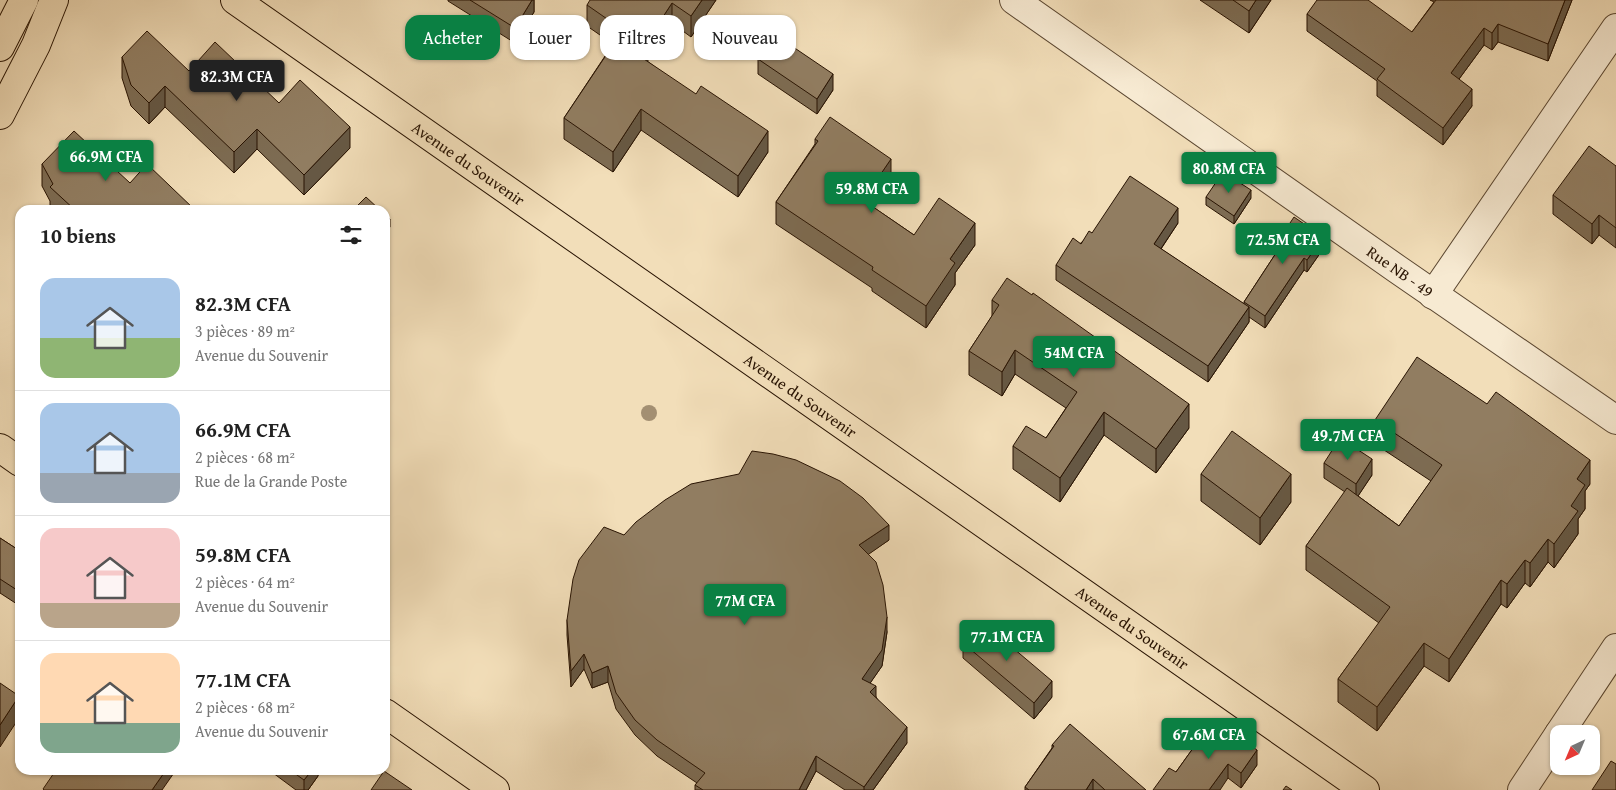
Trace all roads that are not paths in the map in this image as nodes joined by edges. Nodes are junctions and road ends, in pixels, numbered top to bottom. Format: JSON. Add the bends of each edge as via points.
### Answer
{"nodes":[{"id":1,"x":24,"y":0,"type":"edge"},
{"id":2,"x":54,"y":0,"type":"edge"},
{"id":3,"x":236,"y":0,"type":"edge"},
{"id":4,"x":1014,"y":0,"type":"edge"},
{"id":5,"x":2,"y":25,"type":"edge"},
{"id":6,"x":1616,"y":28,"type":"edge"},
{"id":7,"x":0,"y":114,"type":"edge"},
{"id":8,"x":1433,"y":294,"type":"junction"},
{"id":9,"x":1616,"y":420,"type":"edge"},
{"id":10,"x":0,"y":448,"type":"edge"},
{"id":11,"x":15,"y":458,"type":"edge"},
{"id":12,"x":1616,"y":648,"type":"edge"},
{"id":13,"x":390,"y":716,"type":"edge"},
{"id":14,"x":1565,"y":725,"type":"edge"},
{"id":15,"x":1550,"y":748,"type":"edge"},
{"id":16,"x":495,"y":790,"type":"edge"},
{"id":17,"x":1365,"y":790,"type":"edge"},
{"id":18,"x":1522,"y":790,"type":"edge"}],
"edges":[{"from":1,"to":5,"type":"main road"},
{"from":2,"to":7,"type":"main road","via":[[36,45]]},
{"from":3,"to":17,"type":"main road","name":"Avenue du Souvenir"},
{"from":4,"to":8,"type":"street","name":"Rue NB - 49"},
{"from":6,"to":8,"type":"street"},
{"from":8,"to":9,"type":"street","name":"Rue NB - 49"},
{"from":10,"to":11,"type":"main road"},
{"from":12,"to":14,"type":"street"},
{"from":13,"to":16,"type":"main road"},
{"from":15,"to":18,"type":"street"}]}
